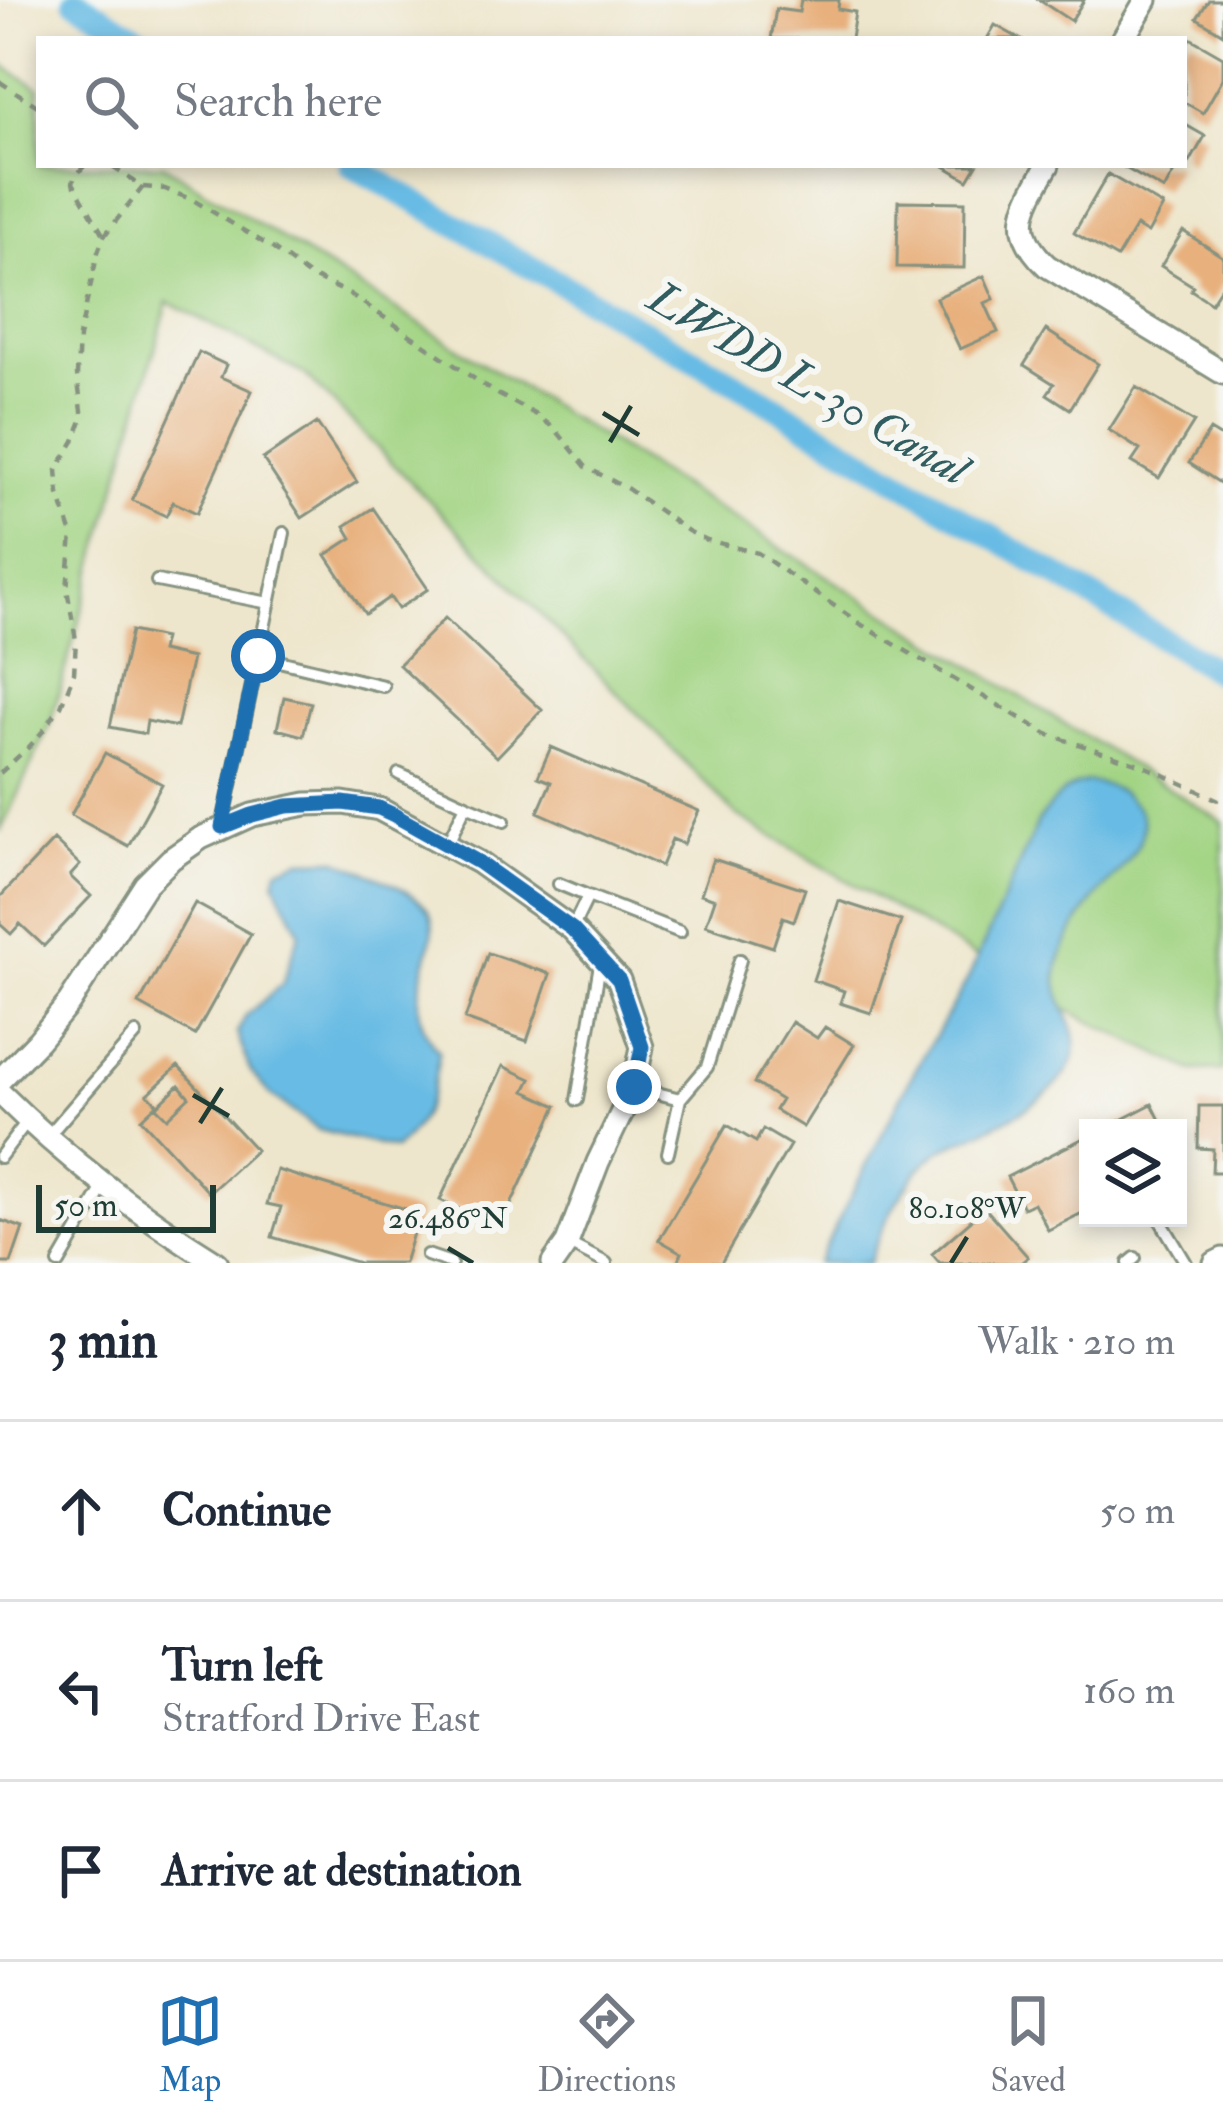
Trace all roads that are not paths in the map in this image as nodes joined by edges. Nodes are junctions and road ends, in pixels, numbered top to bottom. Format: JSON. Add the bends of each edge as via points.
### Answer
{"nodes":[{"id":1,"x":1146,"y":0,"type":"edge"},
{"id":2,"x":1125,"y":36,"type":"edge"},
{"id":3,"x":1046,"y":168,"type":"edge"},
{"id":4,"x":1223,"y":373,"type":"edge"},
{"id":5,"x":284,"y":533,"type":"dead end"},
{"id":6,"x":157,"y":581,"type":"dead end"},
{"id":7,"x":269,"y":603,"type":"junction"},
{"id":8,"x":258,"y":656,"type":"junction"},
{"id":9,"x":383,"y":686,"type":"dead end"},
{"id":10,"x":399,"y":774,"type":"dead end"},
{"id":11,"x":466,"y":805,"type":"junction"},
{"id":12,"x":504,"y":821,"type":"dead end"},
{"id":13,"x":222,"y":827,"type":"junction"},
{"id":14,"x":447,"y":844,"type":"junction"},
{"id":15,"x":559,"y":884,"type":"dead end"},
{"id":16,"x":588,"y":896,"type":"junction"},
{"id":17,"x":572,"y":929,"type":"junction"},
{"id":18,"x":680,"y":932,"type":"dead end"},
{"id":19,"x":601,"y":960,"type":"junction"},
{"id":20,"x":740,"y":960,"type":"dead end"},
{"id":21,"x":136,"y":1034,"type":"dead end"},
{"id":22,"x":0,"y":1080,"type":"edge"},
{"id":23,"x":634,"y":1087,"type":"junction"},
{"id":24,"x":0,"y":1094,"type":"edge"},
{"id":25,"x":680,"y":1099,"type":"junction"},
{"id":26,"x":577,"y":1100,"type":"dead end"},
{"id":27,"x":28,"y":1120,"type":"junction"},
{"id":28,"x":46,"y":1138,"type":"junction"},
{"id":29,"x":668,"y":1153,"type":"dead end"},
{"id":30,"x":0,"y":1156,"type":"edge"},
{"id":31,"x":103,"y":1187,"type":"junction"},
{"id":32,"x":1164,"y":1227,"type":"edge"},
{"id":33,"x":567,"y":1243,"type":"junction"},
{"id":34,"x":427,"y":1255,"type":"dead end"},
{"id":35,"x":59,"y":1263,"type":"edge"},
{"id":36,"x":218,"y":1263,"type":"edge"},
{"id":37,"x":451,"y":1263,"type":"edge"},
{"id":38,"x":554,"y":1263,"type":"edge"},
{"id":39,"x":606,"y":1263,"type":"edge"},
{"id":40,"x":1186,"y":1263,"type":"edge"}],
"edges":[{"from":1,"to":2,"type":"street"},
{"from":3,"to":4,"type":"street","via":[[1024,206],[1035,255]]},
{"from":5,"to":7,"type":"lane"},
{"from":6,"to":7,"type":"lane"},
{"from":7,"to":8,"type":"lane"},
{"from":8,"to":9,"type":"lane"},
{"from":8,"to":13,"type":"lane"},
{"from":10,"to":11,"type":"lane"},
{"from":11,"to":12,"type":"lane"},
{"from":11,"to":14,"type":"lane"},
{"from":13,"to":14,"type":"street","via":[[287,806],[343,803],[379,808]]},
{"from":13,"to":22,"type":"street","via":[[145,885],[69,1003]]},
{"from":14,"to":17,"type":"street"},
{"from":15,"to":16,"type":"lane"},
{"from":16,"to":17,"type":"lane"},
{"from":16,"to":18,"type":"lane"},
{"from":17,"to":19,"type":"street"},
{"from":19,"to":23,"type":"street","via":[[619,980],[642,1047]]},
{"from":19,"to":26,"type":"lane"},
{"from":20,"to":25,"type":"lane","via":[[706,1066]]},
{"from":21,"to":28,"type":"lane"},
{"from":23,"to":25,"type":"lane"},
{"from":23,"to":33,"type":"street"},
{"from":24,"to":27,"type":"street"},
{"from":25,"to":29,"type":"lane"},
{"from":27,"to":28,"type":"street"},
{"from":27,"to":30,"type":"lane"},
{"from":28,"to":31,"type":"street"},
{"from":31,"to":35,"type":"lane"},
{"from":31,"to":36,"type":"street"},
{"from":32,"to":40,"type":"lane"},
{"from":33,"to":38,"type":"street"},
{"from":33,"to":39,"type":"lane"},
{"from":34,"to":37,"type":"lane"}]}
